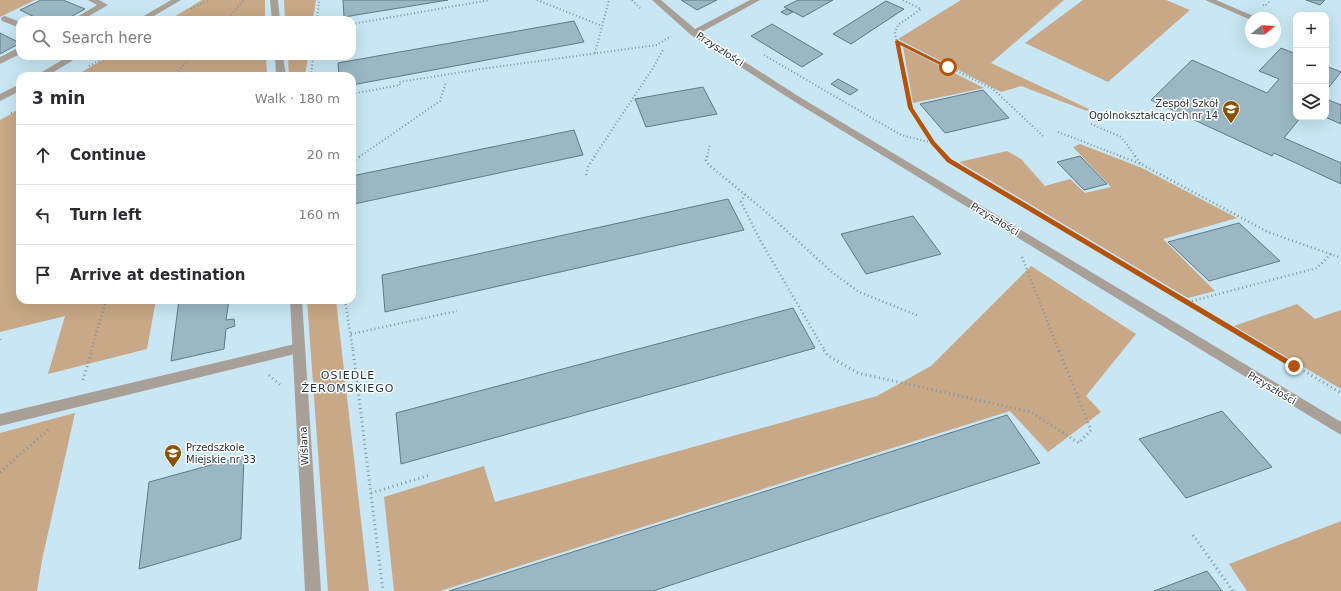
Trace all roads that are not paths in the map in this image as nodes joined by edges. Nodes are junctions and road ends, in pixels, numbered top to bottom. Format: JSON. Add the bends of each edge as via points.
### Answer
{"nodes":[{"id":1,"x":92,"y":0,"type":"edge"},
{"id":2,"x":177,"y":0,"type":"edge"},
{"id":3,"x":274,"y":0,"type":"edge"},
{"id":4,"x":656,"y":0,"type":"edge"},
{"id":5,"x":756,"y":0,"type":"edge"},
{"id":6,"x":1210,"y":0,"type":"edge"},
{"id":7,"x":1245,"y":14,"type":"edge"},
{"id":8,"x":83,"y":16,"type":"edge"},
{"id":9,"x":148,"y":16,"type":"edge"},
{"id":10,"x":276,"y":16,"type":"edge"},
{"id":11,"x":5,"y":19,"type":"dead end"},
{"id":12,"x":16,"y":23,"type":"edge"},
{"id":13,"x":694,"y":33,"type":"junction"},
{"id":14,"x":16,"y":52,"type":"edge"},
{"id":15,"x":69,"y":60,"type":"edge"},
{"id":16,"x":279,"y":60,"type":"edge"},
{"id":17,"x":0,"y":61,"type":"edge"},
{"id":18,"x":47,"y":72,"type":"edge"},
{"id":19,"x":281,"y":72,"type":"edge"},
{"id":20,"x":16,"y":89,"type":"edge"},
{"id":21,"x":0,"y":98,"type":"edge"},
{"id":22,"x":296,"y":304,"type":"edge"},
{"id":23,"x":299,"y":348,"type":"junction"},
{"id":24,"x":0,"y":420,"type":"edge"},
{"id":25,"x":1341,"y":429,"type":"edge"},
{"id":26,"x":313,"y":591,"type":"edge"}],
"edges":[{"from":1,"to":8,"type":"street","via":[[104,5]]},
{"from":2,"to":9,"type":"street"},
{"from":3,"to":10,"type":"street"},
{"from":4,"to":13,"type":"street","name":"Przyszłości"},
{"from":5,"to":13,"type":"street"},
{"from":6,"to":7,"type":"street"},
{"from":11,"to":12,"type":"street"},
{"from":13,"to":25,"type":"street","name":"Przyszłości","via":[[795,98]]},
{"from":14,"to":17,"type":"street"},
{"from":15,"to":18,"type":"street"},
{"from":16,"to":19,"type":"street"},
{"from":20,"to":21,"type":"street"},
{"from":22,"to":23,"type":"street","name":"Wiślana"},
{"from":23,"to":24,"type":"street"},
{"from":23,"to":26,"type":"street","name":"Wiślana"}]}
